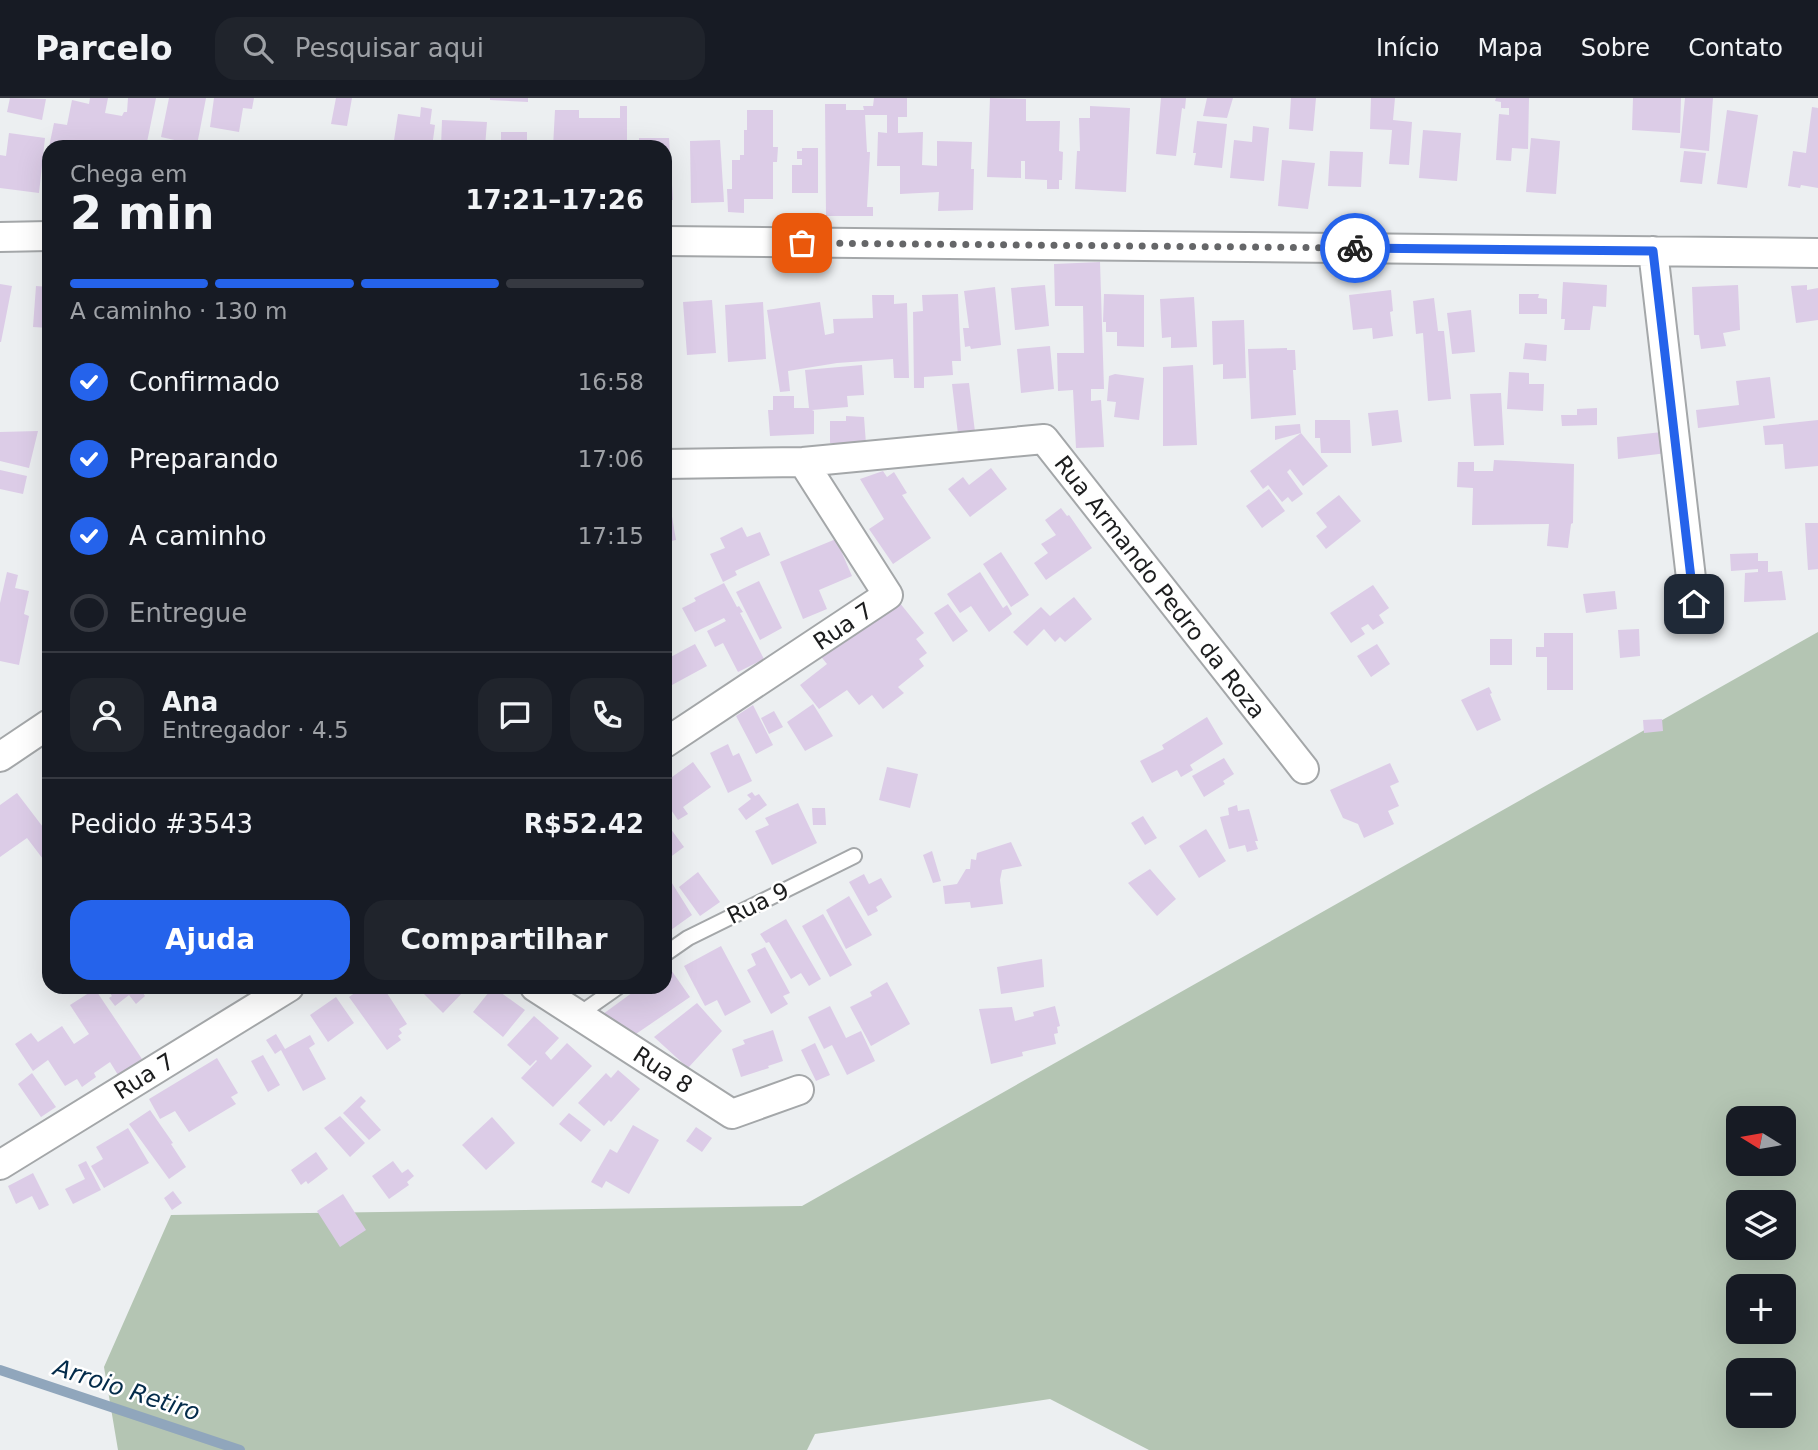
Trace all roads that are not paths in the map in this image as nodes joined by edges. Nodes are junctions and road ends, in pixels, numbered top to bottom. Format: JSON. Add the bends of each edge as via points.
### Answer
{"nodes":[{"id":1,"x":42,"y":236,"type":"edge"},
{"id":2,"x":0,"y":237,"type":"edge"},
{"id":3,"x":672,"y":241,"type":"edge"},
{"id":4,"x":1653,"y":251,"type":"junction"},
{"id":5,"x":1818,"y":253,"type":"edge"},
{"id":6,"x":803,"y":462,"type":"junction"},
{"id":7,"x":672,"y":464,"type":"edge"},
{"id":8,"x":1694,"y":604,"type":"dead end"},
{"id":9,"x":42,"y":729,"type":"edge"},
{"id":10,"x":672,"y":739,"type":"edge"},
{"id":11,"x":0,"y":757,"type":"edge"},
{"id":12,"x":1304,"y":769,"type":"dead end"},
{"id":13,"x":854,"y":856,"type":"dead end"},
{"id":14,"x":672,"y":949,"type":"edge"},
{"id":15,"x":278,"y":994,"type":"edge"},
{"id":16,"x":546,"y":994,"type":"edge"},
{"id":17,"x":608,"y":994,"type":"edge"},
{"id":18,"x":578,"y":1015,"type":"junction"},
{"id":19,"x":799,"y":1090,"type":"dead end"},
{"id":20,"x":0,"y":1165,"type":"edge"}],
"edges":[{"from":1,"to":2,"type":"street"},
{"from":3,"to":4,"type":"street"},
{"from":4,"to":5,"type":"street"},
{"from":4,"to":8,"type":"street"},
{"from":6,"to":7,"type":"street","name":"Rua Armando Pedro da Roza"},
{"from":6,"to":10,"type":"street","name":"Rua 7","via":[[888,595]]},
{"from":6,"to":12,"type":"street","name":"Rua Armando Pedro da Roza","via":[[1044,439]]},
{"from":9,"to":11,"type":"street"},
{"from":13,"to":14,"type":"lane","name":"Rua 9"},
{"from":15,"to":20,"type":"street","name":"Rua 7"},
{"from":16,"to":18,"type":"street","name":"Rua 8"},
{"from":17,"to":18,"type":"lane"},
{"from":18,"to":19,"type":"street","name":"Rua 8","via":[[732,1114]]}]}
